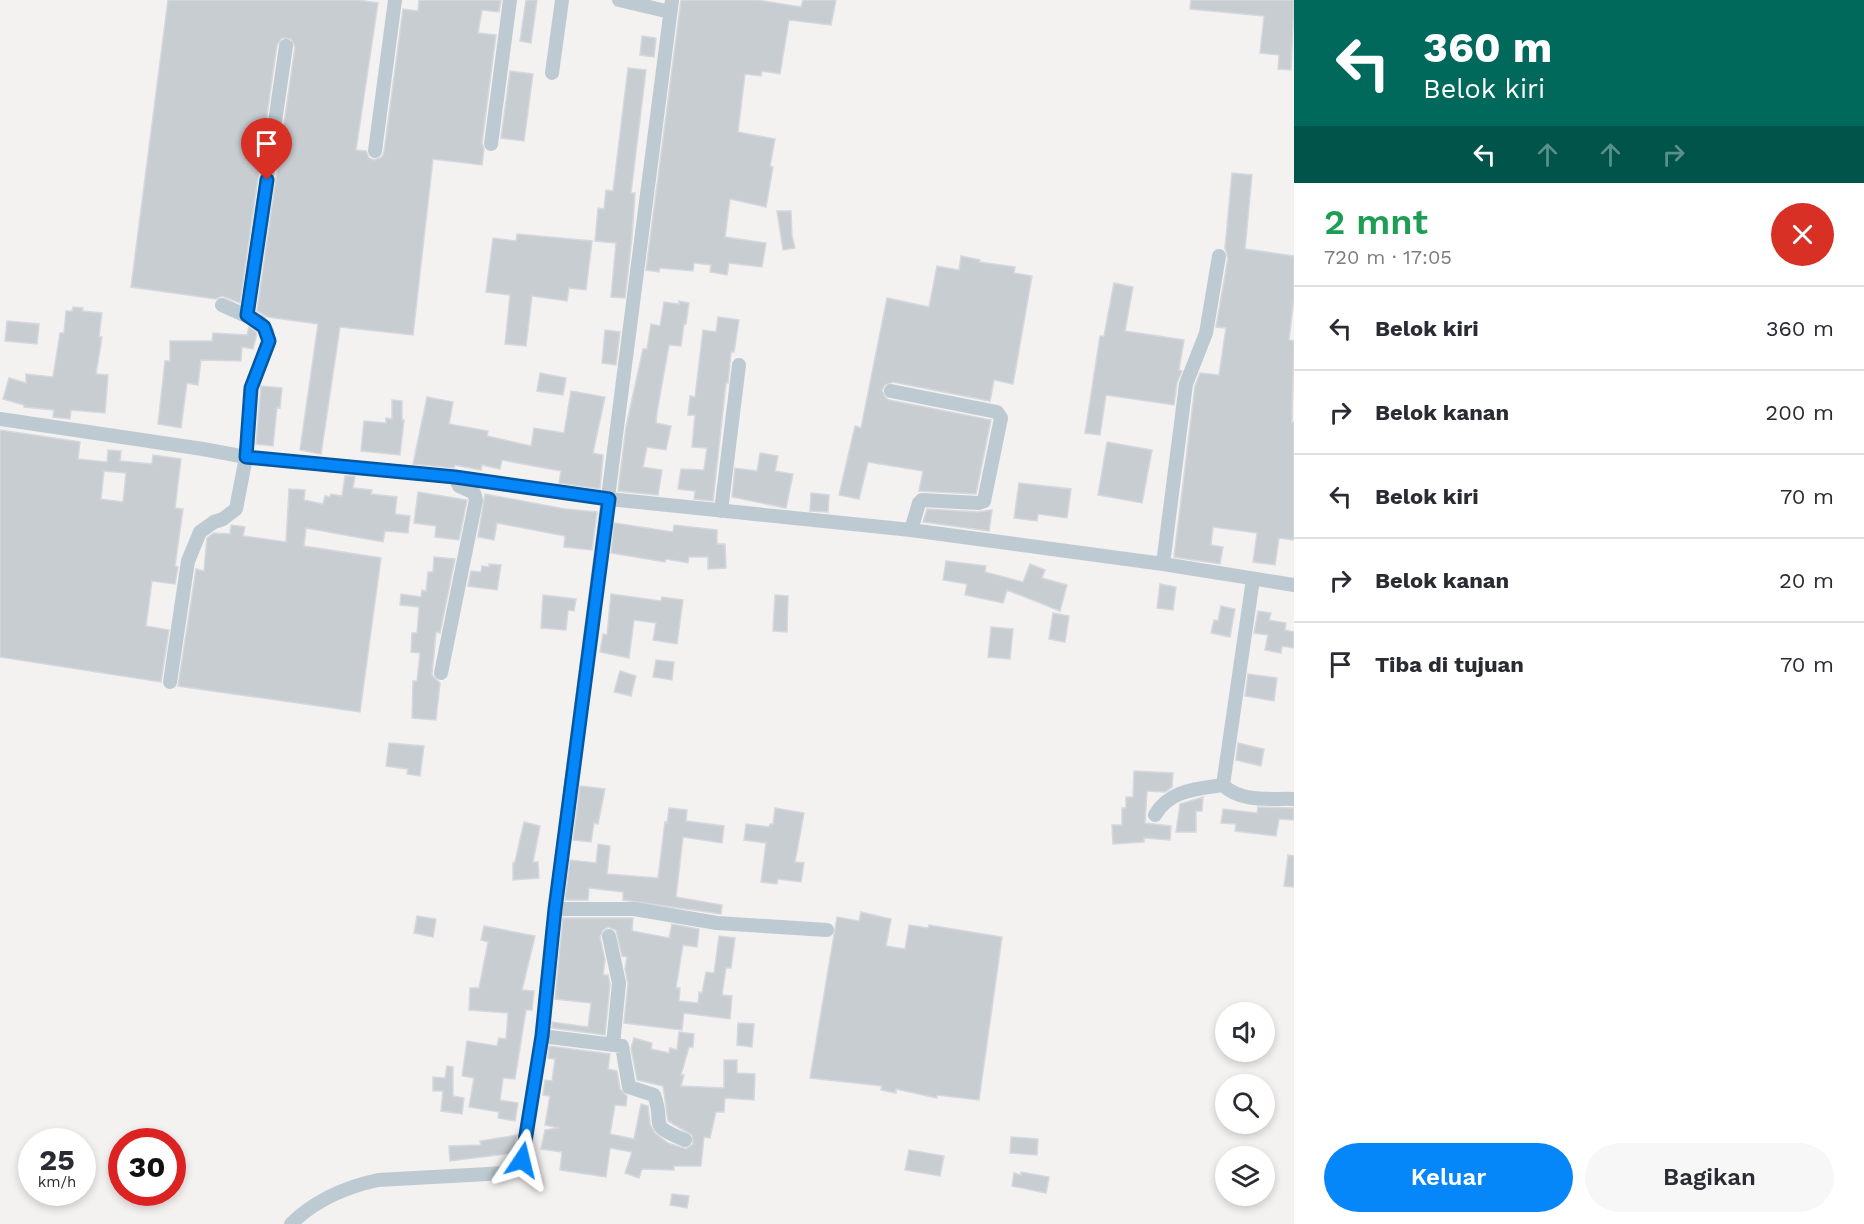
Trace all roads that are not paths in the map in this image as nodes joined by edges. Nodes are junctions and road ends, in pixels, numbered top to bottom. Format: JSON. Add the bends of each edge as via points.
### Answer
{"nodes":[{"id":1,"x":395,"y":0,"type":"edge"},
{"id":2,"x":510,"y":0,"type":"edge"},
{"id":3,"x":562,"y":0,"type":"edge"},
{"id":4,"x":619,"y":0,"type":"edge"},
{"id":5,"x":671,"y":6,"type":"edge"},
{"id":6,"x":286,"y":46,"type":"dead end"},
{"id":7,"x":552,"y":73,"type":"dead end"},
{"id":8,"x":490,"y":144,"type":"dead end"},
{"id":9,"x":375,"y":151,"type":"dead end"},
{"id":10,"x":1219,"y":255,"type":"dead end"},
{"id":11,"x":222,"y":305,"type":"dead end"},
{"id":12,"x":247,"y":315,"type":"junction"},
{"id":13,"x":739,"y":364,"type":"dead end"},
{"id":14,"x":891,"y":391,"type":"dead end"},
{"id":15,"x":0,"y":419,"type":"edge"},
{"id":16,"x":246,"y":457,"type":"junction"},
{"id":17,"x":455,"y":477,"type":"junction"},
{"id":18,"x":609,"y":499,"type":"junction"},
{"id":19,"x":721,"y":511,"type":"junction"},
{"id":20,"x":911,"y":530,"type":"junction"},
{"id":21,"x":1162,"y":564,"type":"junction"},
{"id":22,"x":1252,"y":579,"type":"junction"},
{"id":23,"x":1294,"y":585,"type":"edge"},
{"id":24,"x":441,"y":673,"type":"dead end"},
{"id":25,"x":170,"y":682,"type":"dead end"},
{"id":26,"x":1223,"y":785,"type":"junction"},
{"id":27,"x":1294,"y":799,"type":"edge"},
{"id":28,"x":1155,"y":815,"type":"dead end"},
{"id":29,"x":555,"y":909,"type":"junction"},
{"id":30,"x":827,"y":930,"type":"dead end"},
{"id":31,"x":609,"y":936,"type":"dead end"},
{"id":32,"x":542,"y":1036,"type":"junction"},
{"id":33,"x":614,"y":1045,"type":"junction"},
{"id":34,"x":685,"y":1140,"type":"dead end"},
{"id":35,"x":291,"y":1224,"type":"edge"}],
"edges":[{"from":1,"to":9,"type":"street"},
{"from":2,"to":8,"type":"street"},
{"from":3,"to":7,"type":"street"},
{"from":4,"to":5,"type":"street"},
{"from":5,"to":18,"type":"street"},
{"from":6,"to":12,"type":"street"},
{"from":10,"to":21,"type":"street","via":[[1206,333],[1186,384]]},
{"from":11,"to":12,"type":"street"},
{"from":12,"to":16,"type":"street","via":[[264,327],[269,341],[251,388]]},
{"from":13,"to":19,"type":"street"},
{"from":14,"to":20,"type":"street","via":[[997,412],[1001,418],[984,501],[922,500]]},
{"from":15,"to":16,"type":"street"},
{"from":16,"to":17,"type":"street"},
{"from":16,"to":25,"type":"street","via":[[236,508],[200,532],[188,561]]},
{"from":17,"to":18,"type":"street"},
{"from":17,"to":24,"type":"street","via":[[459,486],[474,493],[476,500]]},
{"from":18,"to":19,"type":"street"},
{"from":18,"to":29,"type":"street"},
{"from":19,"to":20,"type":"street"},
{"from":20,"to":21,"type":"street"},
{"from":21,"to":22,"type":"street"},
{"from":22,"to":23,"type":"street"},
{"from":22,"to":26,"type":"street"},
{"from":26,"to":27,"type":"street","via":[[1243,797]]},
{"from":26,"to":28,"type":"street","via":[[1174,796]]},
{"from":29,"to":30,"type":"street","via":[[634,909],[717,923]]},
{"from":29,"to":32,"type":"street"},
{"from":31,"to":33,"type":"street","via":[[619,983]]},
{"from":32,"to":33,"type":"street"},
{"from":32,"to":35,"type":"street","via":[[522,1160],[512,1171],[368,1182],[318,1203]]},
{"from":33,"to":34,"type":"street","via":[[624,1049],[630,1087],[655,1096],[661,1130]]}]}
